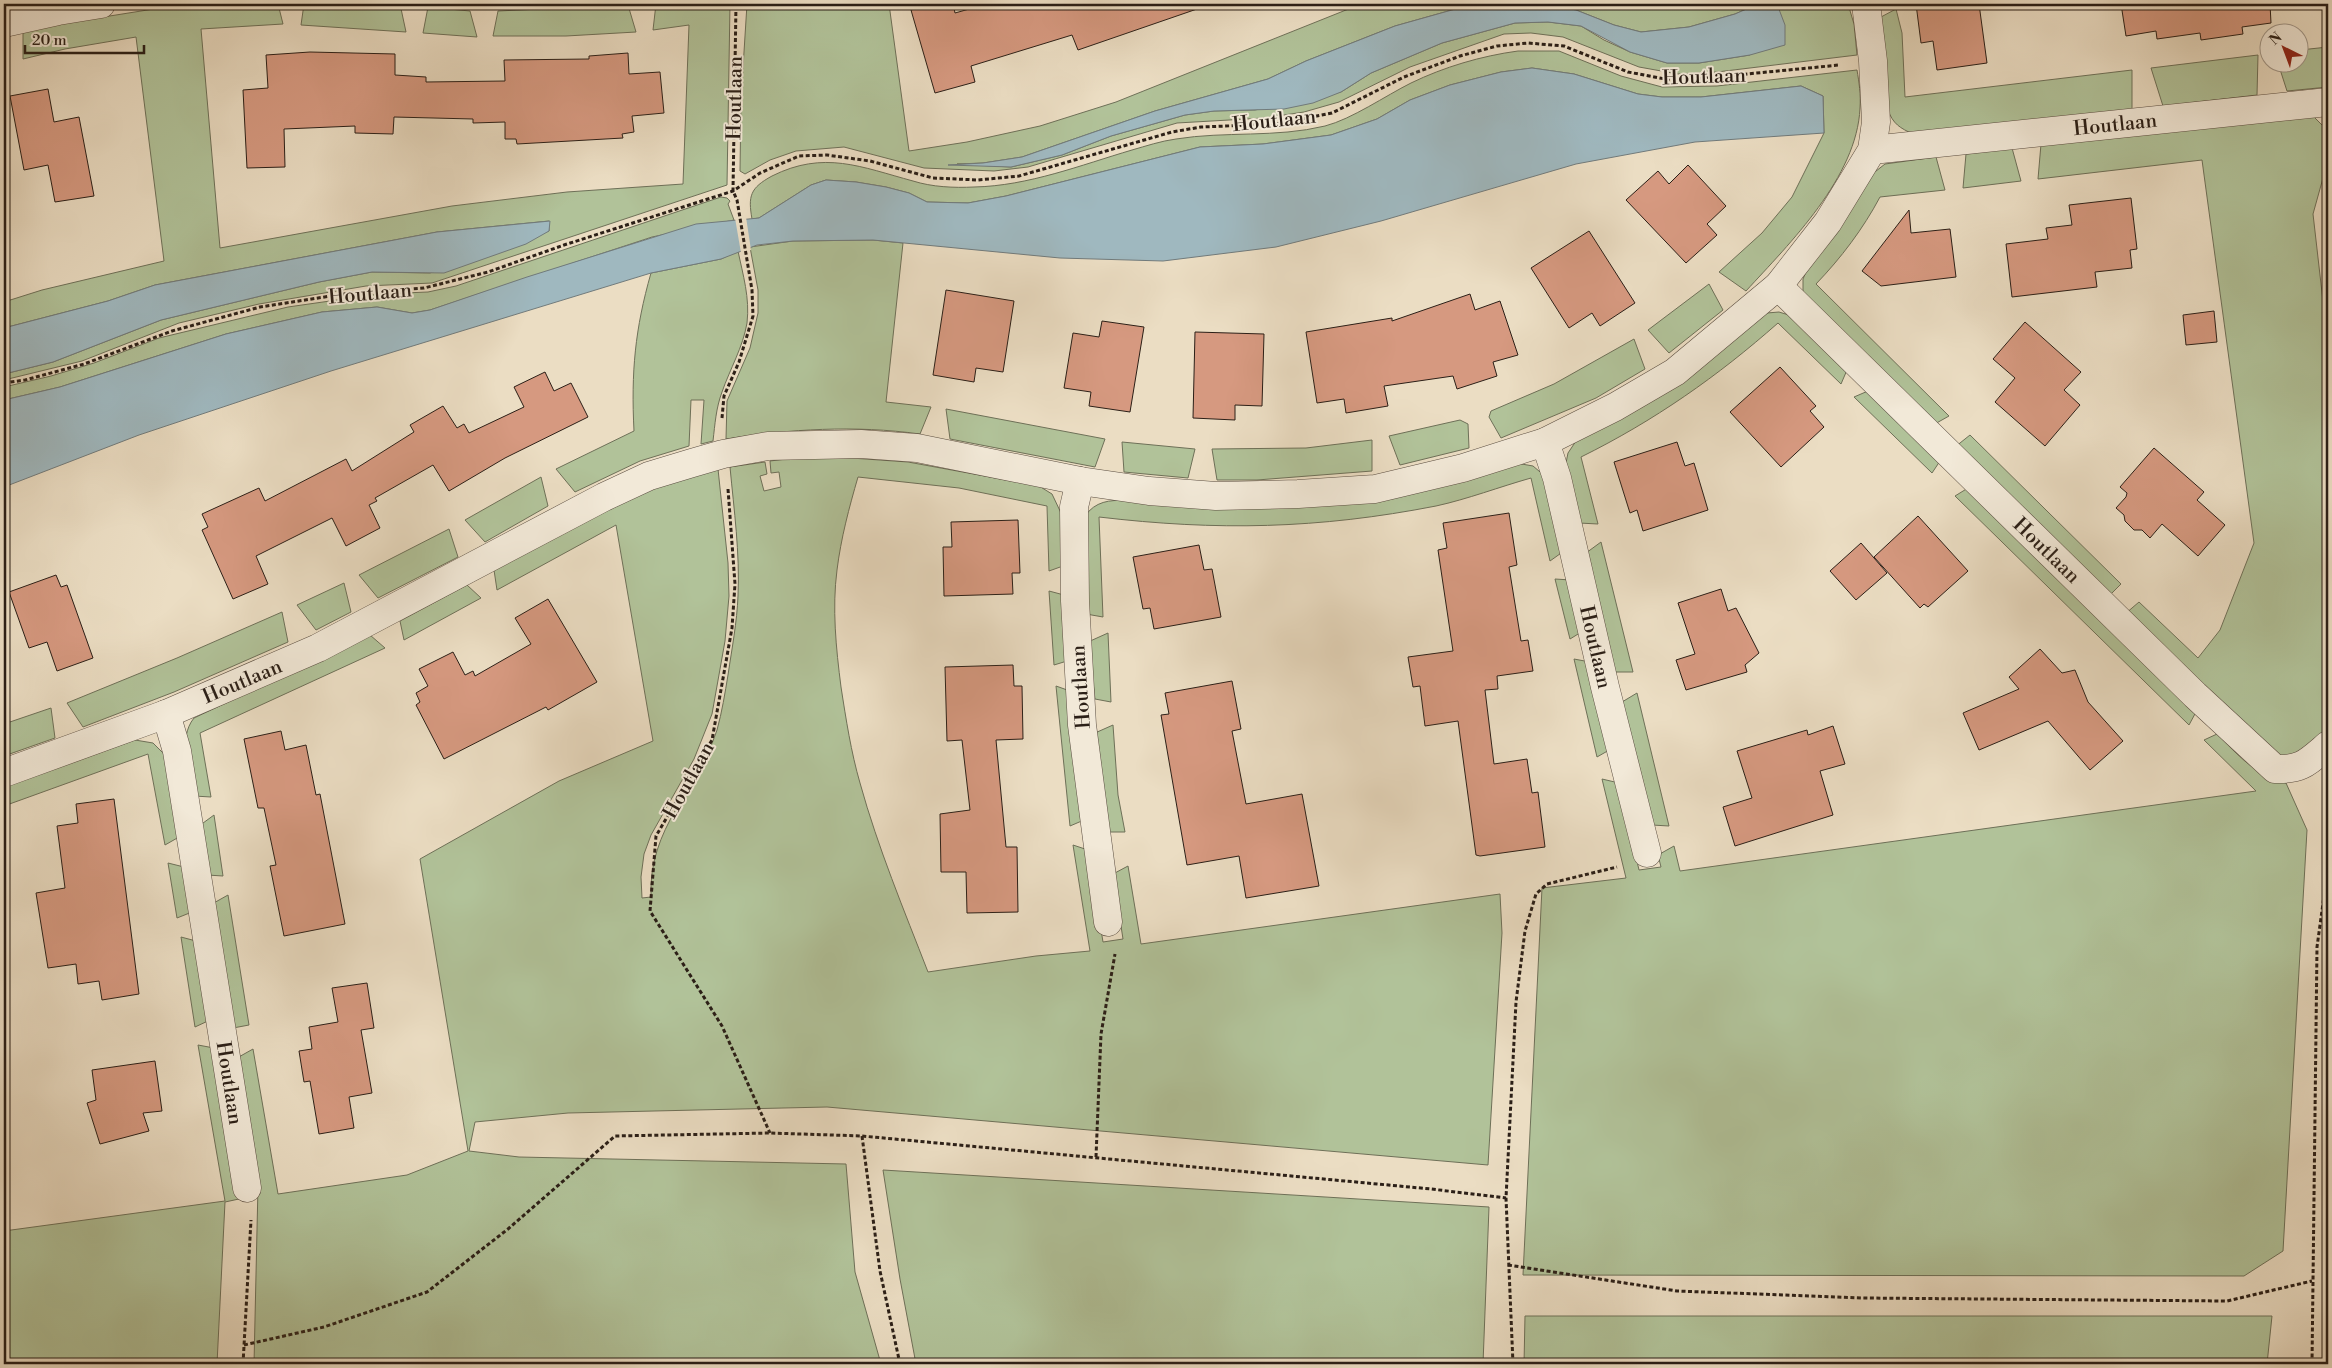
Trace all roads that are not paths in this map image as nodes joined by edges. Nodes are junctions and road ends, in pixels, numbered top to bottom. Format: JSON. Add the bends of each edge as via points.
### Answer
{"nodes":[{"id":1,"x":101,"y":4,"type":"edge"},
{"id":2,"x":1866,"y":4,"type":"edge"},
{"id":3,"x":4,"y":23,"type":"edge"},
{"id":4,"x":2328,"y":102,"type":"edge"},
{"id":5,"x":1872,"y":150,"type":"junction"},
{"id":6,"x":1778,"y":286,"type":"junction"},
{"id":7,"x":1545,"y":442,"type":"junction"},
{"id":8,"x":1080,"y":481,"type":"junction"},
{"id":9,"x":166,"y":714,"type":"junction"},
{"id":10,"x":2328,"y":745,"type":"edge"},
{"id":11,"x":4,"y":773,"type":"edge"},
{"id":12,"x":1647,"y":853,"type":"road end"},
{"id":13,"x":1108,"y":922,"type":"road end"},
{"id":14,"x":247,"y":1188,"type":"road end"}],
"edges":[{"from":1,"to":3,"type":"street"},
{"from":2,"to":5,"type":"street","name":"Houtlaan","via":[[1874,61],[1876,122]]},
{"from":4,"to":5,"type":"street","name":"Houtlaan"},
{"from":5,"to":6,"type":"street","name":"Houtlaan","via":[[1828,222]]},
{"from":6,"to":7,"type":"street","name":"Houtlaan","via":[[1675,372]]},
{"from":6,"to":10,"type":"street","name":"Houtlaan","via":[[2195,695],[2275,768],[2293,770]]},
{"from":7,"to":8,"type":"street","name":"Houtlaan","via":[[1463,468],[1375,488],[1216,496],[1149,492]]},
{"from":7,"to":12,"type":"street","name":"Houtlaan","via":[[1557,478]]},
{"from":8,"to":9,"type":"street","name":"Houtlaan","via":[[917,448],[861,444],[768,446],[723,454],[650,476],[604,497],[318,648]]},
{"from":8,"to":13,"type":"street","name":"Houtlaan","via":[[1074,507],[1075,602],[1082,724]]},
{"from":9,"to":11,"type":"street","name":"Houtlaan"},
{"from":9,"to":14,"type":"street","name":"Houtlaan","via":[[177,751]]}]}
